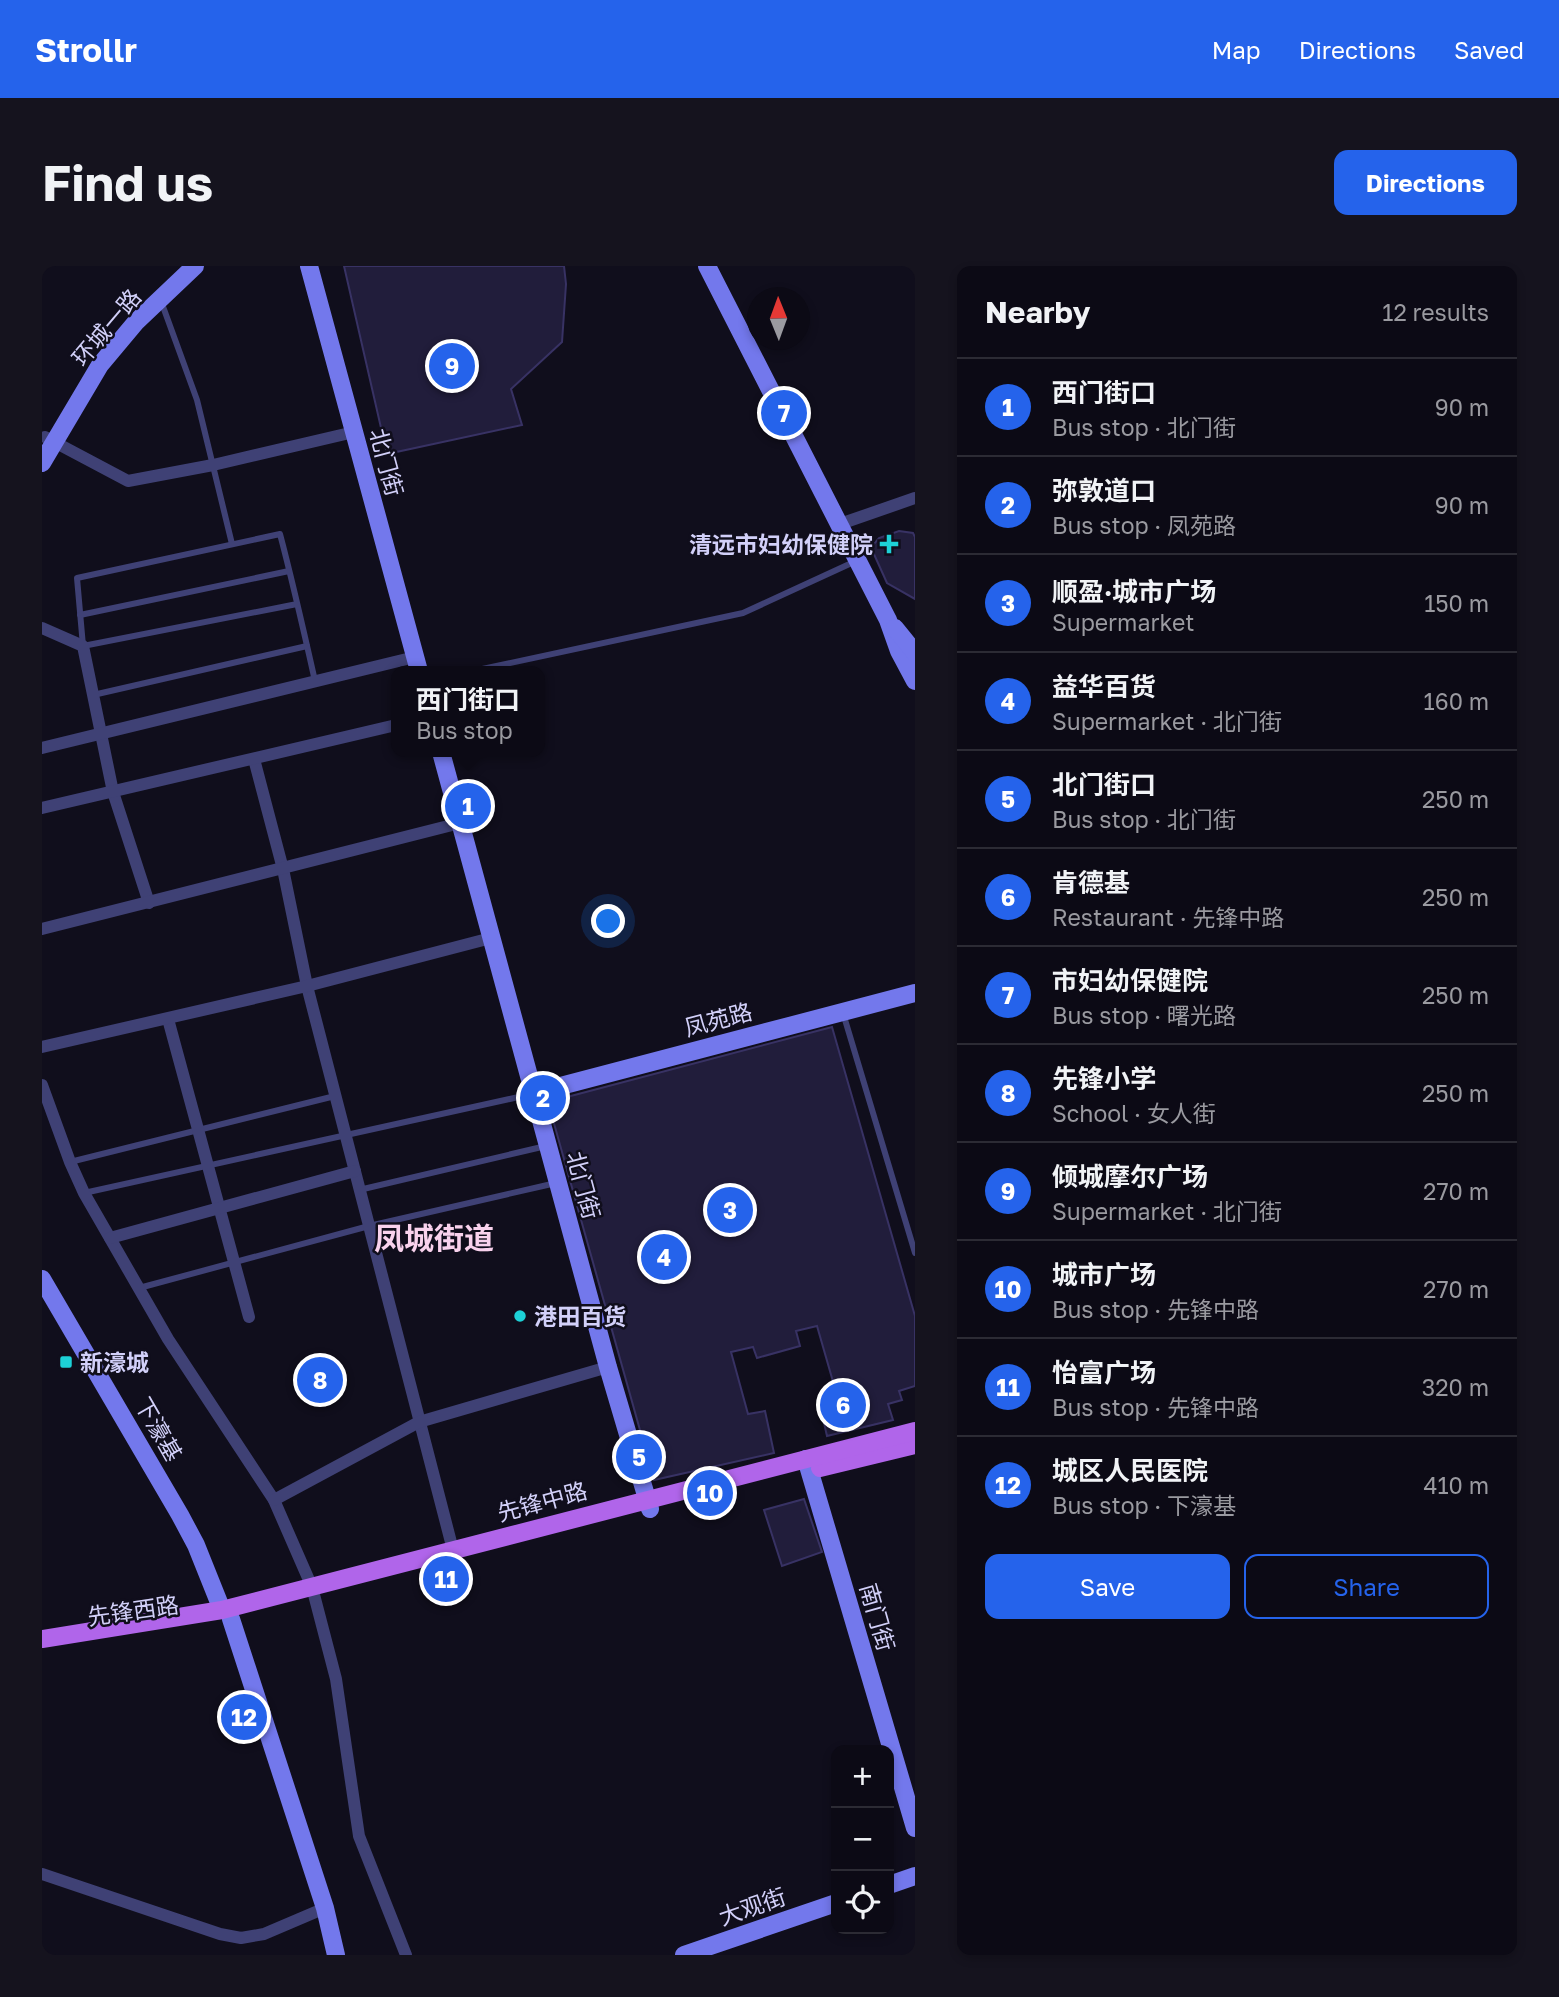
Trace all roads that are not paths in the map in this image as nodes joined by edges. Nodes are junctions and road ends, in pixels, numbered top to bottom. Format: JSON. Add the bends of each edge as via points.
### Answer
{"nodes":[{"id":1,"x":182,"y":266,"type":"edge"},
{"id":2,"x":195,"y":266,"type":"edge"},
{"id":3,"x":309,"y":266,"type":"edge"},
{"id":4,"x":707,"y":266,"type":"edge"},
{"id":5,"x":159,"y":296,"type":"junction"},
{"id":6,"x":354,"y":432,"type":"junction"},
{"id":7,"x":47,"y":440,"type":"edge"},
{"id":8,"x":42,"y":463,"type":"edge"},
{"id":9,"x":213,"y":465,"type":"junction"},
{"id":10,"x":915,"y":498,"type":"edge"},
{"id":11,"x":840,"y":524,"type":"junction"},
{"id":12,"x":232,"y":544,"type":"junction"},
{"id":13,"x":858,"y":561,"type":"junction"},
{"id":14,"x":289,"y":570,"type":"junction"},
{"id":15,"x":298,"y":604,"type":"junction"},
{"id":16,"x":80,"y":615,"type":"junction"},
{"id":17,"x":888,"y":620,"type":"junction"},
{"id":18,"x":42,"y":628,"type":"edge"},
{"id":19,"x":83,"y":646,"type":"junction"},
{"id":20,"x":307,"y":646,"type":"junction"},
{"id":21,"x":914,"y":649,"type":"edge"},
{"id":22,"x":417,"y":664,"type":"edge"},
{"id":23,"x":497,"y":666,"type":"edge"},
{"id":24,"x":391,"y":668,"type":"edge"},
{"id":25,"x":315,"y":681,"type":"junction"},
{"id":26,"x":915,"y":681,"type":"edge"},
{"id":27,"x":93,"y":695,"type":"junction"},
{"id":28,"x":391,"y":726,"type":"edge"},
{"id":29,"x":101,"y":733,"type":"junction"},
{"id":30,"x":42,"y":748,"type":"edge"},
{"id":31,"x":442,"y":757,"type":"edge"},
{"id":32,"x":254,"y":759,"type":"junction"},
{"id":33,"x":113,"y":792,"type":"junction"},
{"id":34,"x":42,"y":808,"type":"edge"},
{"id":35,"x":460,"y":823,"type":"junction"},
{"id":36,"x":283,"y":869,"type":"junction"},
{"id":37,"x":149,"y":903,"type":"junction"},
{"id":38,"x":42,"y":929,"type":"edge"},
{"id":39,"x":491,"y":938,"type":"junction"},
{"id":40,"x":307,"y":986,"type":"junction"},
{"id":41,"x":915,"y":993,"type":"edge"},
{"id":42,"x":842,"y":1012,"type":"junction"},
{"id":43,"x":168,"y":1018,"type":"junction"},
{"id":44,"x":42,"y":1047,"type":"edge"},
{"id":45,"x":42,"y":1085,"type":"edge"},
{"id":46,"x":534,"y":1093,"type":"junction"},
{"id":47,"x":335,"y":1096,"type":"junction"},
{"id":48,"x":198,"y":1130,"type":"junction"},
{"id":49,"x":345,"y":1135,"type":"junction"},
{"id":50,"x":548,"y":1145,"type":"junction"},
{"id":51,"x":70,"y":1162,"type":"junction"},
{"id":52,"x":208,"y":1165,"type":"junction"},
{"id":53,"x":355,"y":1171,"type":"junction"},
{"id":54,"x":558,"y":1183,"type":"junction"},
{"id":55,"x":359,"y":1190,"type":"junction"},
{"id":56,"x":84,"y":1193,"type":"junction"},
{"id":57,"x":219,"y":1208,"type":"junction"},
{"id":58,"x":369,"y":1226,"type":"junction"},
{"id":59,"x":110,"y":1238,"type":"junction"},
{"id":60,"x":915,"y":1253,"type":"edge"},
{"id":61,"x":234,"y":1262,"type":"junction"},
{"id":62,"x":42,"y":1279,"type":"edge"},
{"id":63,"x":138,"y":1288,"type":"junction"},
{"id":64,"x":249,"y":1317,"type":"dead end"},
{"id":65,"x":608,"y":1367,"type":"junction"},
{"id":66,"x":419,"y":1422,"type":"junction"},
{"id":67,"x":915,"y":1431,"type":"edge"},
{"id":68,"x":915,"y":1445,"type":"edge"},
{"id":69,"x":808,"y":1464,"type":"junction"},
{"id":70,"x":274,"y":1500,"type":"junction"},
{"id":71,"x":648,"y":1504,"type":"junction"},
{"id":72,"x":453,"y":1550,"type":"junction"},
{"id":73,"x":314,"y":1593,"type":"junction"},
{"id":74,"x":224,"y":1617,"type":"junction"},
{"id":75,"x":42,"y":1639,"type":"edge"},
{"id":76,"x":42,"y":1648,"type":"edge"},
{"id":77,"x":915,"y":1828,"type":"edge"},
{"id":78,"x":42,"y":1874,"type":"edge"},
{"id":79,"x":915,"y":1876,"type":"edge"},
{"id":80,"x":894,"y":1883,"type":"edge"},
{"id":81,"x":831,"y":1905,"type":"edge"},
{"id":82,"x":321,"y":1909,"type":"junction"},
{"id":83,"x":326,"y":1955,"type":"edge"},
{"id":84,"x":336,"y":1955,"type":"edge"},
{"id":85,"x":407,"y":1955,"type":"edge"},
{"id":86,"x":684,"y":1955,"type":"edge"}],
"edges":[{"from":1,"to":5,"type":"street","name":"环城一路"},
{"from":2,"to":5,"type":"street","name":"环城一路"},
{"from":3,"to":6,"type":"street","name":"北门街"},
{"from":4,"to":11,"type":"street"},
{"from":5,"to":7,"type":"street","name":"环城一路","via":[[100,365]]},
{"from":5,"to":9,"type":"lane","via":[[197,400]]},
{"from":6,"to":9,"type":"street"},
{"from":6,"to":22,"type":"street","name":"北门街"},
{"from":7,"to":8,"type":"street","name":"环城一路"},
{"from":7,"to":9,"type":"street","via":[[128,481]]},
{"from":9,"to":12,"type":"lane"},
{"from":10,"to":11,"type":"street"},
{"from":11,"to":13,"type":"street"},
{"from":12,"to":14,"type":"lane","via":[[280,534]]},
{"from":12,"to":16,"type":"lane","via":[[77,578]]},
{"from":13,"to":17,"type":"street"},
{"from":13,"to":23,"type":"lane","via":[[743,614]]},
{"from":14,"to":15,"type":"lane"},
{"from":14,"to":16,"type":"lane"},
{"from":15,"to":19,"type":"lane"},
{"from":15,"to":20,"type":"lane"},
{"from":16,"to":19,"type":"lane"},
{"from":17,"to":21,"type":"street"},
{"from":17,"to":26,"type":"street"},
{"from":18,"to":19,"type":"street"},
{"from":19,"to":27,"type":"street"},
{"from":20,"to":25,"type":"lane"},
{"from":20,"to":27,"type":"lane"},
{"from":24,"to":25,"type":"street"},
{"from":25,"to":29,"type":"street"},
{"from":27,"to":29,"type":"street"},
{"from":28,"to":32,"type":"street"},
{"from":29,"to":30,"type":"street"},
{"from":29,"to":33,"type":"street"},
{"from":31,"to":35,"type":"street","name":"北门街"},
{"from":32,"to":33,"type":"street"},
{"from":32,"to":36,"type":"street"},
{"from":33,"to":34,"type":"street"},
{"from":33,"to":37,"type":"street"},
{"from":35,"to":36,"type":"street"},
{"from":35,"to":39,"type":"street","name":"北门街"},
{"from":36,"to":37,"type":"street"},
{"from":36,"to":40,"type":"street"},
{"from":37,"to":38,"type":"street"},
{"from":39,"to":40,"type":"street"},
{"from":39,"to":46,"type":"street","name":"北门街"},
{"from":40,"to":43,"type":"street"},
{"from":40,"to":47,"type":"street"},
{"from":41,"to":42,"type":"street","name":"凤苑路"},
{"from":42,"to":46,"type":"street","name":"凤苑路"},
{"from":42,"to":60,"type":"lane"},
{"from":43,"to":44,"type":"street"},
{"from":43,"to":48,"type":"street"},
{"from":45,"to":51,"type":"street"},
{"from":46,"to":49,"type":"lane"},
{"from":46,"to":50,"type":"street","name":"北门街"},
{"from":47,"to":48,"type":"lane"},
{"from":47,"to":49,"type":"street"},
{"from":48,"to":51,"type":"lane"},
{"from":48,"to":52,"type":"street"},
{"from":49,"to":52,"type":"lane"},
{"from":49,"to":53,"type":"street"},
{"from":50,"to":54,"type":"street","name":"北门街"},
{"from":50,"to":55,"type":"lane"},
{"from":51,"to":56,"type":"street"},
{"from":52,"to":56,"type":"lane"},
{"from":52,"to":57,"type":"street"},
{"from":53,"to":55,"type":"street"},
{"from":53,"to":57,"type":"street"},
{"from":54,"to":58,"type":"lane"},
{"from":54,"to":65,"type":"street","name":"北门街"},
{"from":55,"to":58,"type":"street"},
{"from":56,"to":59,"type":"street"},
{"from":57,"to":59,"type":"street"},
{"from":57,"to":61,"type":"street"},
{"from":58,"to":61,"type":"lane"},
{"from":58,"to":66,"type":"street"},
{"from":59,"to":63,"type":"street"},
{"from":61,"to":63,"type":"lane"},
{"from":61,"to":64,"type":"street"},
{"from":62,"to":74,"type":"street","name":"下濠基","via":[[180,1514]]},
{"from":63,"to":70,"type":"street"},
{"from":65,"to":66,"type":"street"},
{"from":65,"to":71,"type":"street","name":"北门街"},
{"from":66,"to":70,"type":"street"},
{"from":66,"to":72,"type":"street"},
{"from":67,"to":69,"type":"main road","name":"先锋中路"},
{"from":68,"to":69,"type":"main road","name":"先锋中路"},
{"from":69,"to":71,"type":"main road","name":"先锋中路"},
{"from":69,"to":77,"type":"street","name":"南门街"},
{"from":70,"to":73,"type":"street"},
{"from":71,"to":72,"type":"main road","name":"先锋中路"},
{"from":71,"to":73,"type":"main road","name":"先锋中路"},
{"from":72,"to":73,"type":"main road","name":"先锋中路"},
{"from":73,"to":74,"type":"main road","name":"先锋中路"},
{"from":73,"to":85,"type":"street","via":[[337,1679],[359,1836]]},
{"from":74,"to":75,"type":"main road","name":"先锋西路"},
{"from":74,"to":76,"type":"main road","name":"先锋西路"},
{"from":74,"to":82,"type":"street","name":"下濠基"},
{"from":78,"to":82,"type":"street","via":[[242,1938],[264,1934]]},
{"from":79,"to":80,"type":"street"},
{"from":81,"to":86,"type":"street","name":"大观街"},
{"from":82,"to":83,"type":"street","name":"下濠基"},
{"from":82,"to":84,"type":"street","name":"下濠基"}]}
